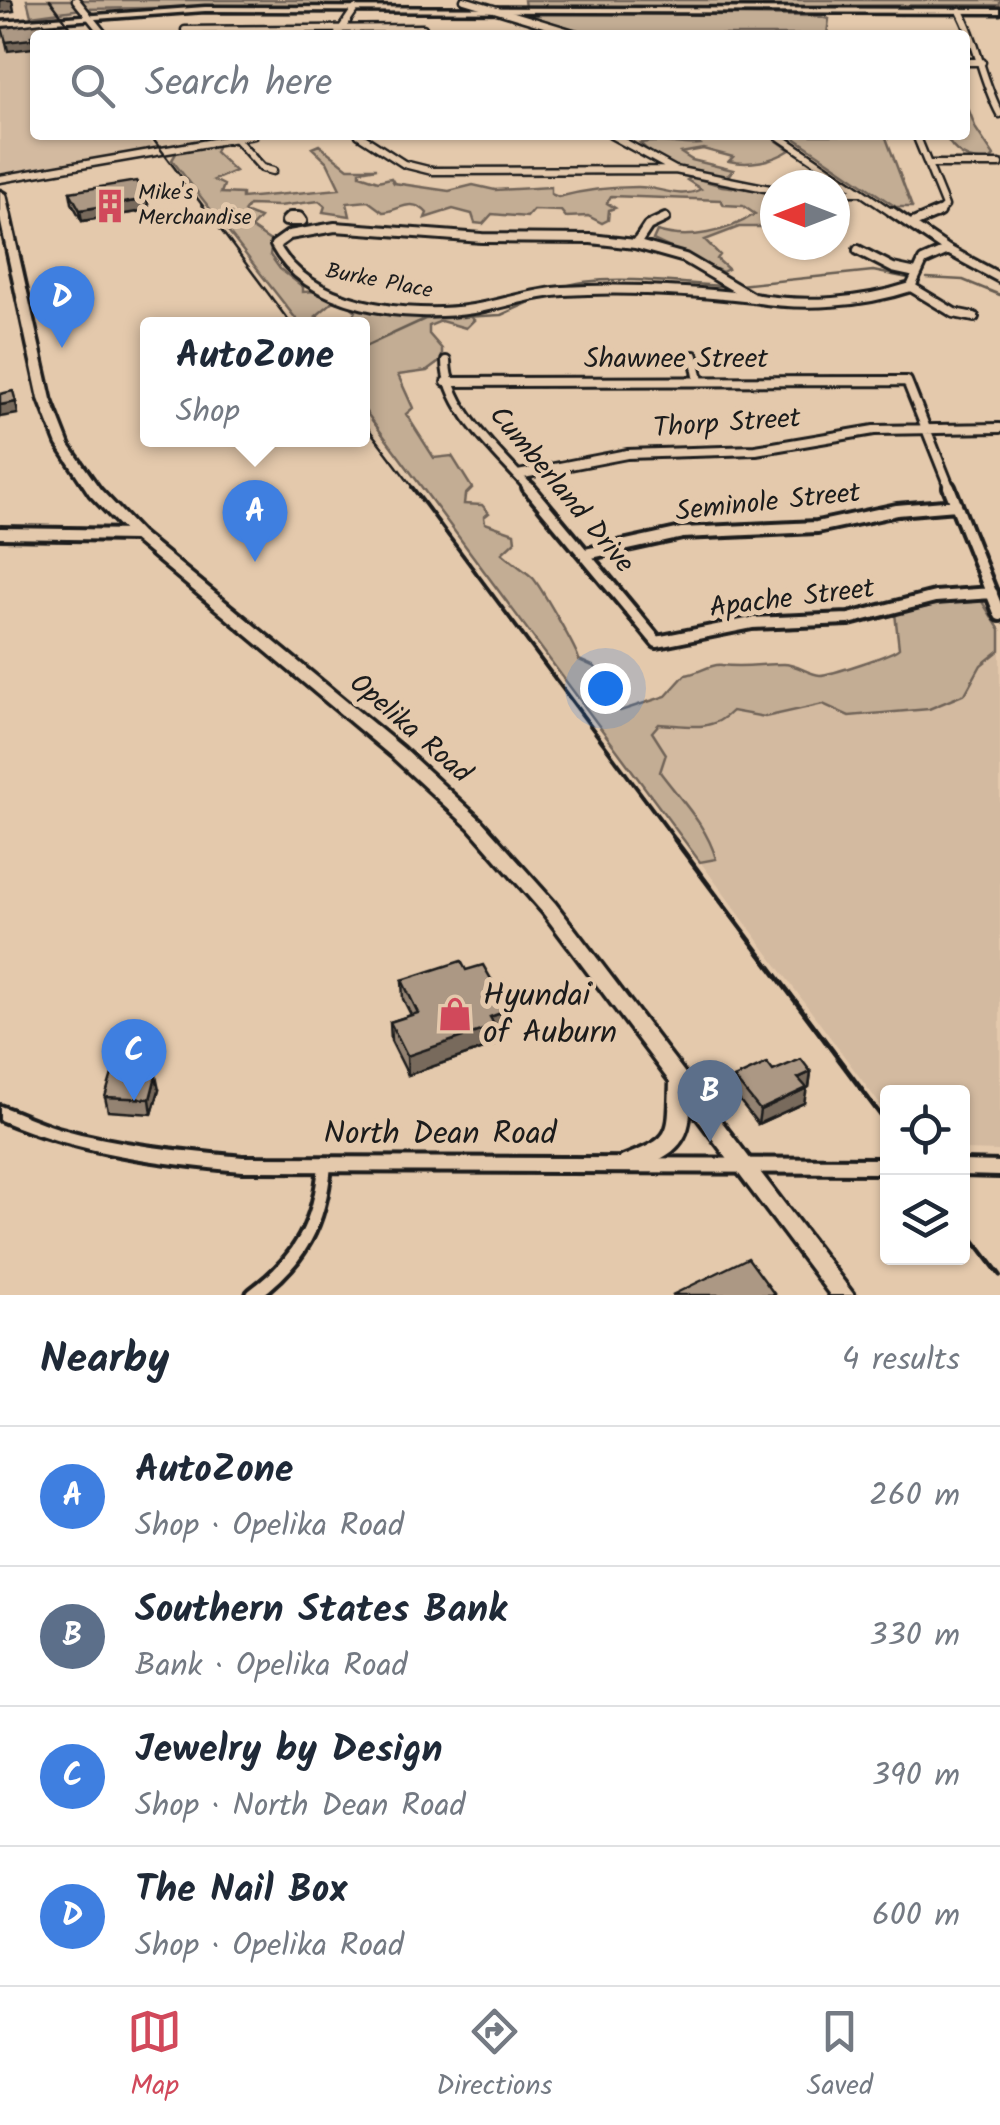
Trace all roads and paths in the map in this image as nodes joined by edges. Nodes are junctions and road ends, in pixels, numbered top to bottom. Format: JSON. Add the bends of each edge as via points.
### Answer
{"nodes":[{"id":1,"x":76,"y":0,"type":"edge"},
{"id":2,"x":466,"y":1,"type":"edge"},
{"id":3,"x":454,"y":10,"type":"junction"},
{"id":4,"x":496,"y":10,"type":"junction"},
{"id":5,"x":543,"y":10,"type":"junction"},
{"id":6,"x":960,"y":11,"type":"junction"},
{"id":7,"x":1000,"y":11,"type":"edge"},
{"id":8,"x":351,"y":12,"type":"junction"},
{"id":9,"x":88,"y":16,"type":"junction"},
{"id":10,"x":532,"y":20,"type":"junction"},
{"id":11,"x":0,"y":24,"type":"edge"},
{"id":12,"x":423,"y":28,"type":"dead end"},
{"id":13,"x":100,"y":30,"type":"edge"},
{"id":14,"x":341,"y":30,"type":"edge"},
{"id":15,"x":389,"y":30,"type":"edge"},
{"id":16,"x":561,"y":30,"type":"edge"},
{"id":17,"x":970,"y":62,"type":"edge"},
{"id":18,"x":982,"y":62,"type":"junction"},
{"id":19,"x":1000,"y":114,"type":"edge"},
{"id":20,"x":207,"y":140,"type":"edge"},
{"id":21,"x":237,"y":140,"type":"edge"},
{"id":22,"x":367,"y":140,"type":"edge"},
{"id":23,"x":628,"y":140,"type":"edge"},
{"id":24,"x":784,"y":140,"type":"edge"},
{"id":25,"x":918,"y":140,"type":"edge"},
{"id":26,"x":930,"y":164,"type":"junction"},
{"id":27,"x":1000,"y":164,"type":"edge"},
{"id":28,"x":675,"y":170,"type":"junction"},
{"id":29,"x":273,"y":171,"type":"dead end"},
{"id":30,"x":0,"y":179,"type":"edge"},
{"id":31,"x":760,"y":187,"type":"edge"},
{"id":32,"x":850,"y":192,"type":"edge"},
{"id":33,"x":860,"y":192,"type":"junction"},
{"id":34,"x":0,"y":194,"type":"edge"},
{"id":35,"x":665,"y":218,"type":"dead end"},
{"id":36,"x":911,"y":224,"type":"junction"},
{"id":37,"x":636,"y":244,"type":"junction"},
{"id":38,"x":858,"y":250,"type":"dead end"},
{"id":39,"x":948,"y":250,"type":"junction"},
{"id":40,"x":916,"y":273,"type":"junction"},
{"id":41,"x":1000,"y":278,"type":"edge"},
{"id":42,"x":911,"y":287,"type":"junction"},
{"id":43,"x":753,"y":298,"type":"junction"},
{"id":44,"x":974,"y":317,"type":"dead end"},
{"id":45,"x":694,"y":356,"type":"dead end"},
{"id":46,"x":446,"y":362,"type":"dead end"},
{"id":47,"x":446,"y":382,"type":"junction"},
{"id":48,"x":700,"y":382,"type":"junction"},
{"id":49,"x":1000,"y":428,"type":"edge"},
{"id":50,"x":926,"y":429,"type":"junction"},
{"id":51,"x":518,"y":475,"type":"junction"},
{"id":52,"x":956,"y":505,"type":"junction"},
{"id":53,"x":0,"y":534,"type":"edge"},
{"id":54,"x":136,"y":535,"type":"junction"},
{"id":55,"x":586,"y":554,"type":"junction"},
{"id":56,"x":992,"y":593,"type":"junction"},
{"id":57,"x":1000,"y":614,"type":"edge"},
{"id":58,"x":656,"y":642,"type":"joint"},
{"id":59,"x":679,"y":1083,"type":"junction"},
{"id":60,"x":0,"y":1112,"type":"edge"},
{"id":61,"x":628,"y":1163,"type":"junction"},
{"id":62,"x":740,"y":1163,"type":"junction"},
{"id":63,"x":325,"y":1165,"type":"junction"},
{"id":64,"x":880,"y":1166,"type":"edge"},
{"id":65,"x":970,"y":1168,"type":"edge"},
{"id":66,"x":1000,"y":1170,"type":"edge"},
{"id":67,"x":253,"y":1295,"type":"edge"},
{"id":68,"x":842,"y":1295,"type":"edge"}],
"edges":[{"from":1,"to":9,"type":"street"},
{"from":2,"to":3,"type":"street"},
{"from":2,"to":4,"type":"street"},
{"from":3,"to":4,"type":"main road"},
{"from":3,"to":8,"type":"main road"},
{"from":4,"to":5,"type":"main road"},
{"from":4,"to":10,"type":"street"},
{"from":5,"to":6,"type":"main road"},
{"from":5,"to":10,"type":"street","via":[[529,14]]},
{"from":6,"to":7,"type":"main road"},
{"from":6,"to":18,"type":"street"},
{"from":8,"to":9,"type":"main road","via":[[205,9]]},
{"from":8,"to":14,"type":"street"},
{"from":9,"to":11,"type":"main road"},
{"from":9,"to":13,"type":"street"},
{"from":10,"to":16,"type":"street"},
{"from":12,"to":15,"type":"street"},
{"from":17,"to":18,"type":"street"},
{"from":18,"to":19,"type":"street"},
{"from":20,"to":30,"type":"street"},
{"from":21,"to":29,"type":"street"},
{"from":22,"to":28,"type":"street","via":[[404,164],[432,170]]},
{"from":23,"to":28,"type":"street"},
{"from":24,"to":33,"type":"street"},
{"from":25,"to":26,"type":"street"},
{"from":26,"to":27,"type":"street"},
{"from":26,"to":36,"type":"street","via":[[945,206]]},
{"from":28,"to":31,"type":"street"},
{"from":32,"to":33,"type":"street"},
{"from":33,"to":36,"type":"street"},
{"from":34,"to":54,"type":"main road","name":"Opelika Road","via":[[53,422],[78,468]]},
{"from":35,"to":37,"type":"street","via":[[648,226]]},
{"from":36,"to":39,"type":"street"},
{"from":37,"to":43,"type":"street","name":"Burke Place","via":[[687,259]]},
{"from":37,"to":43,"type":"street","name":"Burke Place","via":[[298,228],[274,249],[297,278],[320,290],[412,309],[467,310],[542,292],[606,289]]},
{"from":38,"to":40,"type":"street"},
{"from":39,"to":40,"type":"street","via":[[923,261]]},
{"from":39,"to":41,"type":"street"},
{"from":40,"to":42,"type":"street"},
{"from":42,"to":43,"type":"street","name":"Burke Place","via":[[858,300]]},
{"from":42,"to":44,"type":"street"},
{"from":45,"to":48,"type":"street"},
{"from":46,"to":47,"type":"street"},
{"from":47,"to":48,"type":"street","name":"Shawnee Street"},
{"from":47,"to":51,"type":"street","name":"Cumberland Drive"},
{"from":48,"to":50,"type":"street","name":"Shawnee Street","via":[[907,381]]},
{"from":49,"to":50,"type":"street","name":"Thorp Street"},
{"from":50,"to":51,"type":"street","name":"Thorp Street","via":[[756,450],[627,454]]},
{"from":50,"to":52,"type":"street"},
{"from":51,"to":55,"type":"street","name":"Cumberland Drive"},
{"from":52,"to":55,"type":"street","name":"Seminole Street","via":[[818,527],[682,533]]},
{"from":52,"to":56,"type":"street"},
{"from":53,"to":54,"type":"street"},
{"from":54,"to":59,"type":"main road","name":"Opelika Road","via":[[475,824],[549,908]]},
{"from":55,"to":58,"type":"street","name":"Cumberland Drive"},
{"from":56,"to":57,"type":"street"},
{"from":56,"to":58,"type":"street","name":"Apache Street","via":[[934,597],[849,619],[752,624]]},
{"from":59,"to":61,"type":"main road","via":[[675,1141]]},
{"from":59,"to":62,"type":"main road","name":"Opelika Road"},
{"from":60,"to":63,"type":"street","name":"North Dean Road","via":[[80,1140],[159,1157]]},
{"from":61,"to":62,"type":"street","name":"North Dean Road"},
{"from":61,"to":63,"type":"street","name":"North Dean Road"},
{"from":62,"to":64,"type":"street","name":"North Dean Road"},
{"from":62,"to":68,"type":"main road","name":"Opelika Road"},
{"from":63,"to":67,"type":"street","via":[[315,1231]]},
{"from":65,"to":66,"type":"street"}]}
